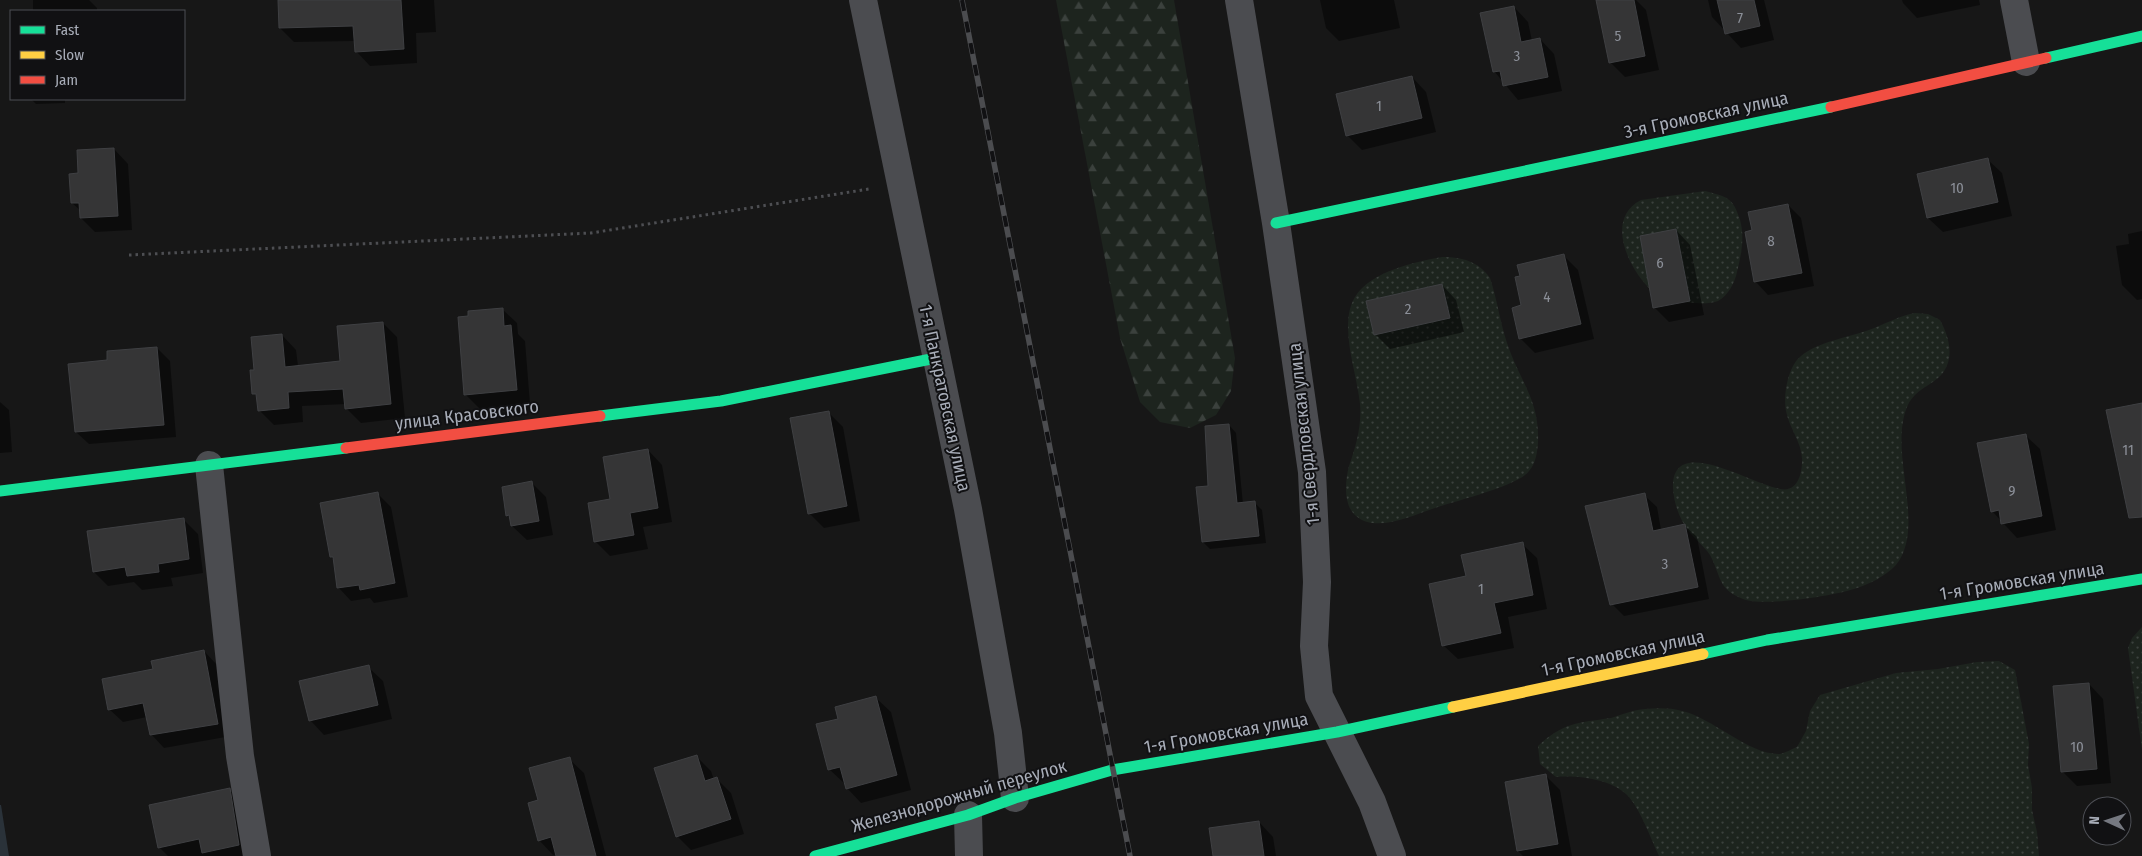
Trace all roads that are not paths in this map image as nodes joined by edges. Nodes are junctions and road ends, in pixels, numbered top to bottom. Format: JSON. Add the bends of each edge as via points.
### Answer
{"nodes":[{"id":1,"x":863,"y":0,"type":"edge"},
{"id":2,"x":1239,"y":0,"type":"edge"},
{"id":3,"x":2014,"y":0,"type":"edge"},
{"id":4,"x":2142,"y":36,"type":"edge"},
{"id":5,"x":2026,"y":62,"type":"junction"},
{"id":6,"x":1276,"y":223,"type":"junction"},
{"id":7,"x":936,"y":358,"type":"junction"},
{"id":8,"x":209,"y":465,"type":"junction"},
{"id":9,"x":0,"y":491,"type":"edge"},
{"id":10,"x":2142,"y":579,"type":"edge"},
{"id":11,"x":1337,"y":732,"type":"junction"},
{"id":12,"x":1112,"y":770,"type":"joint"},
{"id":13,"x":1015,"y":798,"type":"junction"},
{"id":14,"x":968,"y":814,"type":"junction"},
{"id":15,"x":256,"y":856,"type":"edge"},
{"id":16,"x":815,"y":856,"type":"edge"},
{"id":17,"x":969,"y":856,"type":"edge"},
{"id":18,"x":1392,"y":856,"type":"edge"}],
"edges":[{"from":1,"to":7,"type":"street","name":"1-я Панкратовская улица"},
{"from":2,"to":6,"type":"street","name":"1-я Свердловская улица"},
{"from":3,"to":5,"type":"street"},
{"from":4,"to":5,"type":"street","name":"3-я Громовская улица"},
{"from":5,"to":6,"type":"street","name":"3-я Громовская улица","via":[[1840,105]]},
{"from":6,"to":11,"type":"street","name":"1-я Свердловская улица","via":[[1312,472],[1317,582],[1314,646],[1319,696]]},
{"from":7,"to":8,"type":"street","name":"улица Красовского","via":[[721,400]]},
{"from":7,"to":13,"type":"street","name":"1-я Панкратовская улица","via":[[968,509],[1008,732]]},
{"from":8,"to":9,"type":"street","name":"улица Красовского"},
{"from":8,"to":15,"type":"street","via":[[240,756]]},
{"from":10,"to":11,"type":"street","name":"1-я Громовская улица","via":[[1767,640]]},
{"from":11,"to":12,"type":"street","name":"1-я Громовская улица"},
{"from":11,"to":18,"type":"street","name":"1-я Свердловская улица","via":[[1372,802]]},
{"from":12,"to":13,"type":"street","name":"Железнодорожный переулок"},
{"from":13,"to":14,"type":"street","name":"Железнодорожный переулок"},
{"from":14,"to":16,"type":"street","name":"Железнодорожный переулок"},
{"from":14,"to":17,"type":"street"}]}
